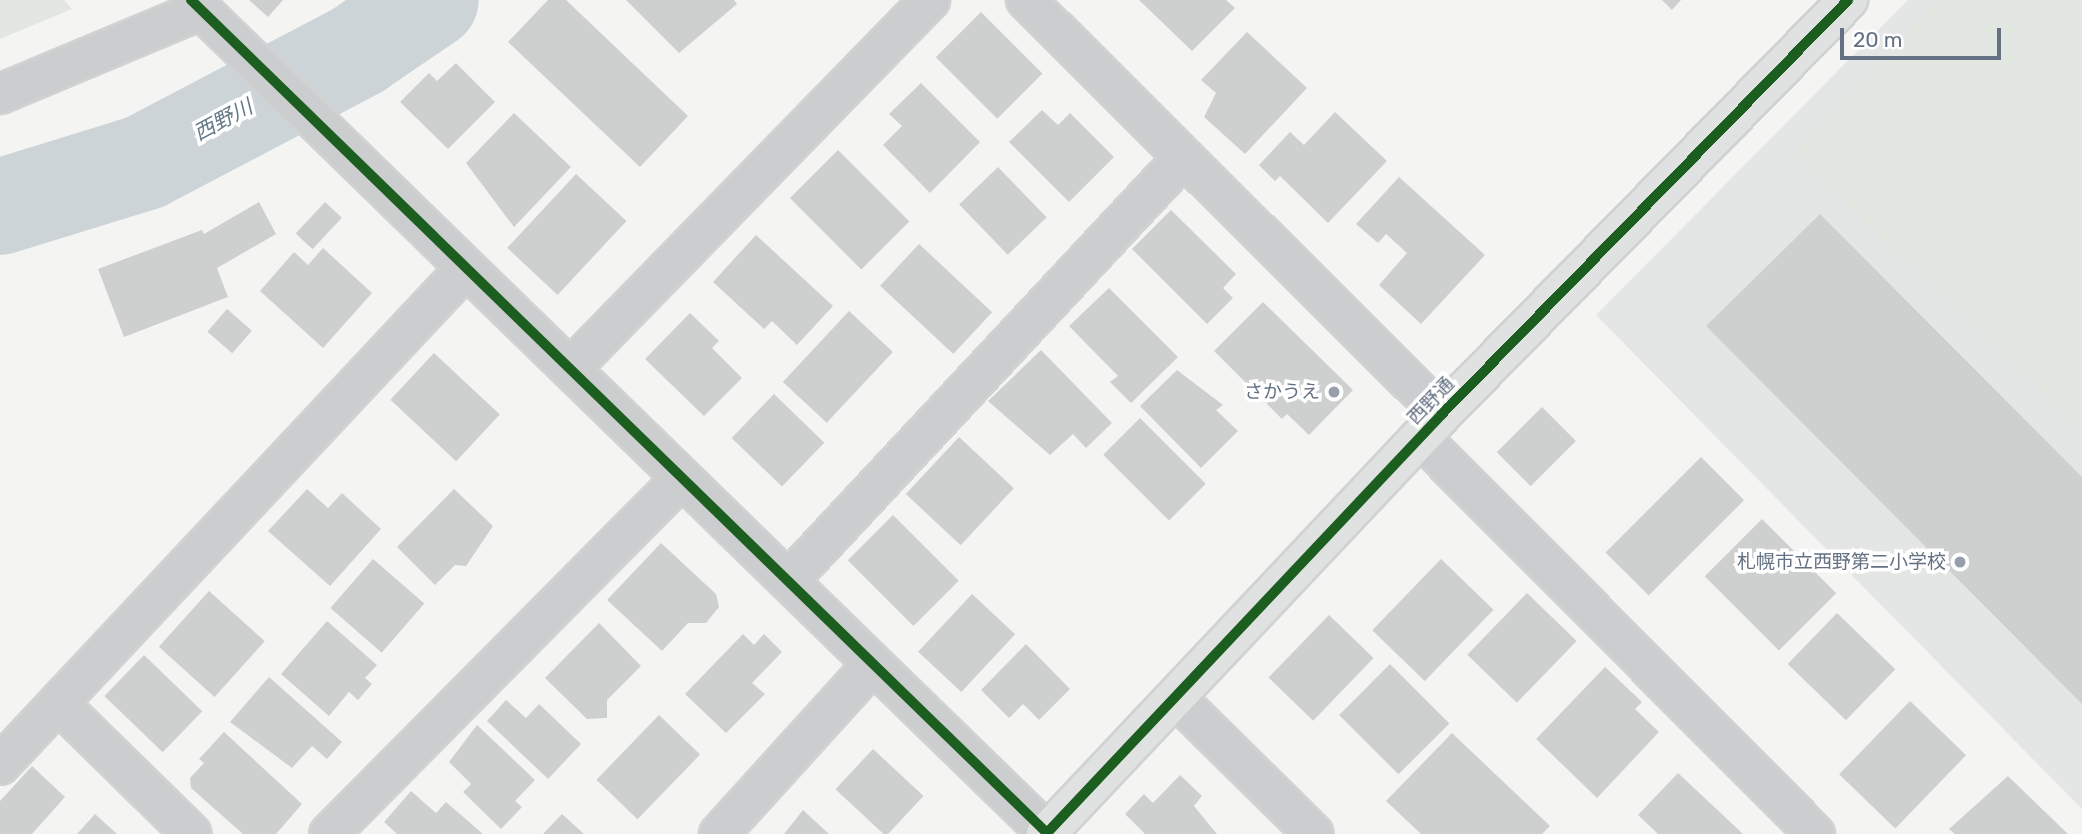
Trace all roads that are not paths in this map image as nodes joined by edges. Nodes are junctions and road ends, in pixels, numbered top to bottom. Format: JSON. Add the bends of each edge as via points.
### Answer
{"nodes":[{"id":1,"x":930,"y":0,"type":"edge"},
{"id":2,"x":1026,"y":0,"type":"edge"},
{"id":3,"x":1848,"y":0,"type":"edge"},
{"id":4,"x":196,"y":5,"type":"edge"},
{"id":5,"x":0,"y":94,"type":"edge"},
{"id":6,"x":1184,"y":157,"type":"junction"},
{"id":7,"x":466,"y":268,"type":"junction"},
{"id":8,"x":570,"y":369,"type":"junction"},
{"id":9,"x":1431,"y":426,"type":"junction"},
{"id":10,"x":682,"y":478,"type":"junction"},
{"id":11,"x":788,"y":581,"type":"junction"},
{"id":12,"x":873,"y":664,"type":"junction"},
{"id":13,"x":1177,"y":699,"type":"junction"},
{"id":14,"x":58,"y":703,"type":"junction"},
{"id":15,"x":0,"y":765,"type":"edge"},
{"id":16,"x":1047,"y":833,"type":"edge"},
{"id":17,"x":192,"y":834,"type":"edge"},
{"id":18,"x":329,"y":834,"type":"edge"},
{"id":19,"x":719,"y":834,"type":"edge"},
{"id":20,"x":1314,"y":834,"type":"edge"},
{"id":21,"x":1815,"y":834,"type":"edge"}],
"edges":[{"from":1,"to":8,"type":"street"},
{"from":2,"to":6,"type":"street"},
{"from":3,"to":9,"type":"street","name":"西野通"},
{"from":4,"to":5,"type":"street"},
{"from":4,"to":7,"type":"street"},
{"from":6,"to":9,"type":"street"},
{"from":6,"to":11,"type":"street"},
{"from":7,"to":8,"type":"street"},
{"from":7,"to":14,"type":"street"},
{"from":8,"to":10,"type":"street"},
{"from":9,"to":13,"type":"street","name":"西野通"},
{"from":9,"to":21,"type":"street"},
{"from":10,"to":11,"type":"street"},
{"from":10,"to":18,"type":"street"},
{"from":11,"to":12,"type":"street"},
{"from":12,"to":16,"type":"street"},
{"from":12,"to":19,"type":"street"},
{"from":13,"to":16,"type":"street","name":"西野通"},
{"from":13,"to":20,"type":"street"},
{"from":14,"to":15,"type":"street"},
{"from":14,"to":17,"type":"street"}]}
